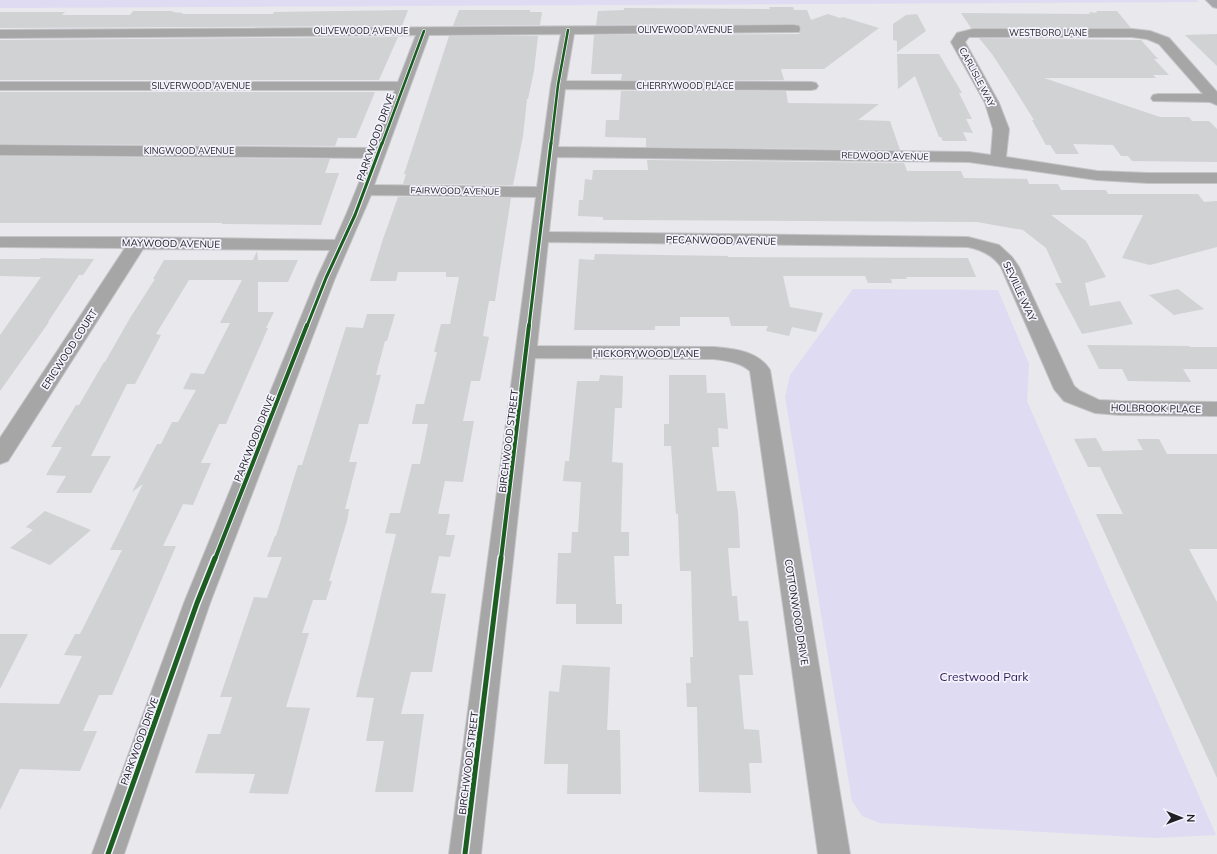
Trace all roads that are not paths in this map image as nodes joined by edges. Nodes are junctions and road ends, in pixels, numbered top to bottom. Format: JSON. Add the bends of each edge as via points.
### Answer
{"nodes":[{"id":1,"x":1212,"y":0,"type":"edge"},
{"id":2,"x":1217,"y":4,"type":"edge"},
{"id":3,"x":794,"y":29,"type":"dead end"},
{"id":4,"x":568,"y":30,"type":"junction"},
{"id":5,"x":424,"y":31,"type":"junction"},
{"id":6,"x":978,"y":33,"type":"joint"},
{"id":7,"x":0,"y":34,"type":"edge"},
{"id":8,"x":558,"y":85,"type":"junction"},
{"id":9,"x":0,"y":86,"type":"edge"},
{"id":10,"x":402,"y":86,"type":"junction"},
{"id":11,"x":811,"y":86,"type":"dead end"},
{"id":12,"x":1158,"y":98,"type":"dead end"},
{"id":13,"x":1216,"y":100,"type":"edge"},
{"id":14,"x":0,"y":150,"type":"edge"},
{"id":15,"x":551,"y":152,"type":"junction"},
{"id":16,"x":378,"y":153,"type":"junction"},
{"id":17,"x":998,"y":159,"type":"junction"},
{"id":18,"x":1217,"y":178,"type":"edge"},
{"id":19,"x":364,"y":190,"type":"junction"},
{"id":20,"x":546,"y":192,"type":"junction"},
{"id":21,"x":540,"y":237,"type":"junction"},
{"id":22,"x":0,"y":242,"type":"edge"},
{"id":23,"x":138,"y":242,"type":"junction"},
{"id":24,"x":903,"y":242,"type":"joint"},
{"id":25,"x":341,"y":245,"type":"junction"},
{"id":26,"x":526,"y":352,"type":"junction"},
{"id":27,"x":760,"y":370,"type":"joint"},
{"id":28,"x":1095,"y":406,"type":"joint"},
{"id":29,"x":1217,"y":409,"type":"edge"},
{"id":30,"x":0,"y":456,"type":"edge"},
{"id":31,"x":108,"y":854,"type":"edge"},
{"id":32,"x":465,"y":854,"type":"edge"},
{"id":33,"x":834,"y":854,"type":"edge"}],
"edges":[{"from":1,"to":2,"type":"main road"},
{"from":3,"to":4,"type":"street","name":"OLIVEWOOD AVENUE"},
{"from":4,"to":5,"type":"street","name":"OLIVEWOOD AVENUE"},
{"from":4,"to":8,"type":"street","name":"BIRCHWOOD STREET"},
{"from":5,"to":7,"type":"street","name":"OLIVEWOOD AVENUE"},
{"from":5,"to":10,"type":"street","name":"PARKWOOD DRIVE"},
{"from":6,"to":13,"type":"street","name":"WESTBORO LANE","via":[[1150,35],[1164,41]]},
{"from":6,"to":17,"type":"street","name":"CARLISLE WAY","via":[[964,35],[958,42],[992,103],[1001,129]]},
{"from":8,"to":11,"type":"street","name":"CHERRYWOOD PLACE"},
{"from":8,"to":15,"type":"street","name":"BIRCHWOOD STREET"},
{"from":9,"to":10,"type":"street","name":"SILVERWOOD AVENUE"},
{"from":10,"to":16,"type":"street","name":"PARKWOOD DRIVE"},
{"from":12,"to":13,"type":"street"},
{"from":14,"to":16,"type":"street","name":"KINGWOOD AVENUE"},
{"from":15,"to":17,"type":"street","name":"REDWOOD AVENUE","via":[[969,156]]},
{"from":15,"to":20,"type":"street","name":"BIRCHWOOD STREET"},
{"from":16,"to":19,"type":"street","name":"PARKWOOD DRIVE"},
{"from":17,"to":18,"type":"street","name":"REDWOOD AVENUE","via":[[1078,174],[1147,179]]},
{"from":19,"to":20,"type":"street","name":"FAIRWOOD AVENUE"},
{"from":19,"to":25,"type":"street","name":"PARKWOOD DRIVE"},
{"from":20,"to":21,"type":"street","name":"BIRCHWOOD STREET"},
{"from":21,"to":24,"type":"street","name":"PECANWOOD AVENUE"},
{"from":21,"to":26,"type":"street","name":"BIRCHWOOD STREET"},
{"from":22,"to":23,"type":"street","name":"MAYWOOD AVENUE"},
{"from":23,"to":25,"type":"street","name":"MAYWOOD AVENUE"},
{"from":23,"to":30,"type":"street","name":"ERICWOOD COURT"},
{"from":24,"to":28,"type":"street","name":"SEVILLE WAY","via":[[968,242],[992,248],[1003,255],[1065,390]]},
{"from":25,"to":31,"type":"street","name":"PARKWOOD DRIVE","via":[[197,603]]},
{"from":26,"to":27,"type":"street","name":"HICKORYWOOD LANE","via":[[714,353],[739,356],[755,364]]},
{"from":26,"to":32,"type":"street","name":"BIRCHWOOD STREET"},
{"from":27,"to":33,"type":"street","name":"COTTONWOOD DRIVE"},
{"from":28,"to":29,"type":"street","name":"HOLBROOK PLACE"}]}
